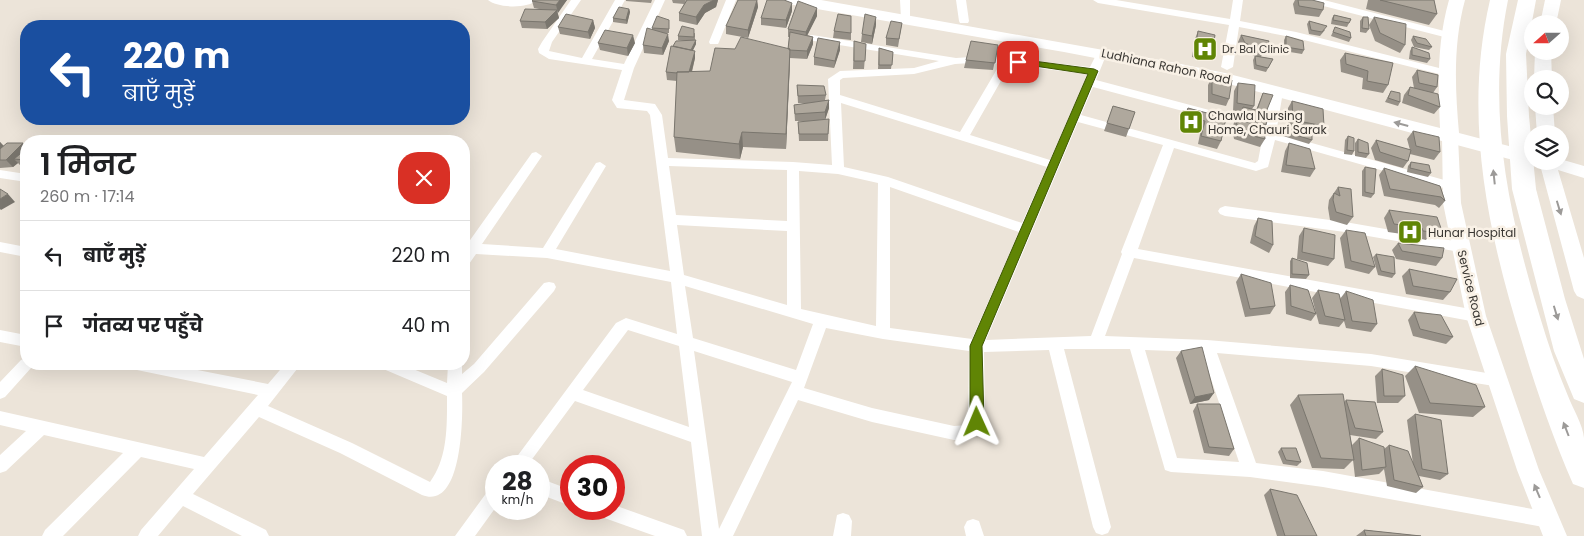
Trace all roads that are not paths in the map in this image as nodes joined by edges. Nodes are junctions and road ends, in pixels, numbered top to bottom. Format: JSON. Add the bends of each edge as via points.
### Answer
{"nodes":[{"id":1,"x":493,"y":0,"type":"edge"},
{"id":2,"x":532,"y":0,"type":"edge"},
{"id":3,"x":576,"y":0,"type":"edge"},
{"id":4,"x":620,"y":0,"type":"edge"},
{"id":5,"x":660,"y":0,"type":"edge"},
{"id":6,"x":730,"y":0,"type":"edge"},
{"id":7,"x":794,"y":0,"type":"edge"},
{"id":8,"x":848,"y":0,"type":"edge"},
{"id":9,"x":961,"y":0,"type":"edge"},
{"id":10,"x":1098,"y":0,"type":"edge"},
{"id":11,"x":1238,"y":0,"type":"edge"},
{"id":12,"x":1312,"y":0,"type":"edge"},
{"id":13,"x":1457,"y":0,"type":"edge"},
{"id":14,"x":1499,"y":0,"type":"edge"},
{"id":15,"x":1527,"y":0,"type":"edge"},
{"id":16,"x":1553,"y":0,"type":"edge"},
{"id":17,"x":905,"y":10,"type":"edge"},
{"id":18,"x":1550,"y":15,"type":"edge"},
{"id":19,"x":964,"y":21,"type":"junction"},
{"id":20,"x":1235,"y":23,"type":"junction"},
{"id":21,"x":1448,"y":35,"type":"junction"},
{"id":22,"x":812,"y":38,"type":"edge"},
{"id":23,"x":714,"y":42,"type":"dead end"},
{"id":24,"x":1102,"y":53,"type":"junction"},
{"id":25,"x":955,"y":61,"type":"junction"},
{"id":26,"x":1007,"y":61,"type":"junction"},
{"id":27,"x":585,"y":62,"type":"junction"},
{"id":28,"x":1227,"y":67,"type":"junction"},
{"id":29,"x":628,"y":68,"type":"junction"},
{"id":30,"x":1447,"y":73,"type":"junction"},
{"id":31,"x":1092,"y":77,"type":"junction"},
{"id":32,"x":1277,"y":92,"type":"junction"},
{"id":33,"x":835,"y":96,"type":"junction"},
{"id":34,"x":1076,"y":117,"type":"junction"},
{"id":35,"x":1224,"y":118,"type":"edge"},
{"id":36,"x":1450,"y":130,"type":"junction"},
{"id":37,"x":1270,"y":135,"type":"junction"},
{"id":38,"x":964,"y":136,"type":"junction"},
{"id":39,"x":1524,"y":143,"type":"edge"},
{"id":40,"x":1170,"y":144,"type":"junction"},
{"id":41,"x":1569,"y":154,"type":"edge"},
{"id":42,"x":1524,"y":155,"type":"edge"},
{"id":43,"x":536,"y":156,"type":"dead end"},
{"id":44,"x":1584,"y":158,"type":"edge"},
{"id":45,"x":663,"y":162,"type":"junction"},
{"id":46,"x":1052,"y":165,"type":"junction"},
{"id":47,"x":600,"y":166,"type":"dead end"},
{"id":48,"x":793,"y":166,"type":"junction"},
{"id":49,"x":1569,"y":168,"type":"edge"},
{"id":50,"x":838,"y":170,"type":"junction"},
{"id":51,"x":1549,"y":170,"type":"edge"},
{"id":52,"x":1584,"y":172,"type":"edge"},
{"id":53,"x":0,"y":174,"type":"edge"},
{"id":54,"x":20,"y":177,"type":"edge"},
{"id":55,"x":884,"y":180,"type":"junction"},
{"id":56,"x":1450,"y":186,"type":"junction"},
{"id":57,"x":1225,"y":211,"type":"dead end"},
{"id":58,"x":671,"y":220,"type":"junction"},
{"id":59,"x":793,"y":226,"type":"junction"},
{"id":60,"x":1026,"y":229,"type":"junction"},
{"id":61,"x":0,"y":247,"type":"edge"},
{"id":62,"x":1460,"y":247,"type":"junction"},
{"id":63,"x":470,"y":248,"type":"edge"},
{"id":64,"x":20,"y":251,"type":"edge"},
{"id":65,"x":470,"y":252,"type":"edge"},
{"id":66,"x":1128,"y":252,"type":"junction"},
{"id":67,"x":547,"y":253,"type":"junction"},
{"id":68,"x":677,"y":278,"type":"junction"},
{"id":69,"x":549,"y":287,"type":"dead end"},
{"id":70,"x":1584,"y":290,"type":"edge"},
{"id":71,"x":794,"y":313,"type":"junction"},
{"id":72,"x":1476,"y":316,"type":"junction"},
{"id":73,"x":821,"y":321,"type":"junction"},
{"id":74,"x":883,"y":333,"type":"junction"},
{"id":75,"x":0,"y":336,"type":"edge"},
{"id":76,"x":20,"y":340,"type":"edge"},
{"id":77,"x":686,"y":342,"type":"junction"},
{"id":78,"x":1096,"y":342,"type":"junction"},
{"id":79,"x":1136,"y":343,"type":"junction"},
{"id":80,"x":1056,"y":344,"type":"junction"},
{"id":81,"x":976,"y":346,"type":"junction"},
{"id":82,"x":1207,"y":346,"type":"junction"},
{"id":83,"x":20,"y":370,"type":"edge"},
{"id":84,"x":167,"y":370,"type":"edge"},
{"id":85,"x":289,"y":370,"type":"edge"},
{"id":86,"x":400,"y":370,"type":"edge"},
{"id":87,"x":455,"y":370,"type":"edge"},
{"id":88,"x":801,"y":378,"type":"junction"},
{"id":89,"x":1500,"y":381,"type":"junction"},
{"id":90,"x":270,"y":391,"type":"junction"},
{"id":91,"x":1584,"y":391,"type":"edge"},
{"id":92,"x":0,"y":392,"type":"edge"},
{"id":93,"x":453,"y":392,"type":"junction"},
{"id":94,"x":794,"y":392,"type":"junction"},
{"id":95,"x":572,"y":393,"type":"junction"},
{"id":96,"x":256,"y":408,"type":"junction"},
{"id":97,"x":0,"y":418,"type":"edge"},
{"id":98,"x":41,"y":427,"type":"junction"},
{"id":99,"x":697,"y":437,"type":"junction"},
{"id":100,"x":136,"y":450,"type":"junction"},
{"id":101,"x":526,"y":455,"type":"edge"},
{"id":102,"x":207,"y":465,"type":"junction"},
{"id":103,"x":0,"y":466,"type":"edge"},
{"id":104,"x":1250,"y":470,"type":"junction"},
{"id":105,"x":1584,"y":474,"type":"edge"},
{"id":106,"x":180,"y":497,"type":"junction"},
{"id":107,"x":485,"y":508,"type":"edge"},
{"id":108,"x":625,"y":517,"type":"edge"},
{"id":109,"x":1102,"y":527,"type":"dead end"},
{"id":110,"x":1552,"y":528,"type":"edge"},
{"id":111,"x":51,"y":536,"type":"edge"},
{"id":112,"x":147,"y":536,"type":"edge"},
{"id":113,"x":260,"y":536,"type":"edge"},
{"id":114,"x":464,"y":536,"type":"edge"},
{"id":115,"x":678,"y":536,"type":"edge"},
{"id":116,"x":711,"y":536,"type":"edge"},
{"id":117,"x":724,"y":536,"type":"edge"}],
"edges":[{"from":1,"to":2,"type":"street","via":[[524,4]]},
{"from":3,"to":27,"type":"street","via":[[543,49],[549,56]]},
{"from":4,"to":27,"type":"street"},
{"from":5,"to":29,"type":"street"},
{"from":6,"to":23,"type":"street"},
{"from":7,"to":17,"type":"main road","name":"Ludhiana Rahon Road"},
{"from":8,"to":17,"type":"main road","name":"Ludhiana Rahon Road"},
{"from":9,"to":19,"type":"street"},
{"from":10,"to":20,"type":"street"},
{"from":11,"to":20,"type":"street"},
{"from":12,"to":21,"type":"street"},
{"from":13,"to":21,"type":"main road","name":"Service Road"},
{"from":105,"to":14,"type":"highway","one_way":true,"via":[[1527,317],[1496,192],[1488,68]]},
{"from":15,"to":91,"type":"highway","one_way":true,"via":[[1516,54],[1524,189],[1567,351]]},
{"from":16,"to":18,"type":"main road"},
{"from":17,"to":19,"type":"main road","name":"Ludhiana Rahon Road"},
{"from":17,"to":24,"type":"main road","name":"Ludhiana Rahon Road"},
{"from":19,"to":28,"type":"main road","name":"Ludhiana Rahon Road"},
{"from":20,"to":28,"type":"street"},
{"from":20,"to":30,"type":"street"},
{"from":21,"to":30,"type":"main road","name":"Service Road"},
{"from":22,"to":25,"type":"street"},
{"from":24,"to":31,"type":"street"},
{"from":24,"to":32,"type":"main road","name":"Ludhiana Rahon Road"},
{"from":25,"to":26,"type":"street"},
{"from":25,"to":33,"type":"street","via":[[914,71],[840,75],[834,80]]},
{"from":26,"to":31,"type":"street"},
{"from":26,"to":38,"type":"street"},
{"from":27,"to":29,"type":"street"},
{"from":28,"to":36,"type":"main road","name":"Ludhiana Rahon Road","via":[[1297,82]]},
{"from":29,"to":45,"type":"street","via":[[619,103],[651,107],[655,111]]},
{"from":30,"to":36,"type":"main road","name":"Service Road"},
{"from":31,"to":34,"type":"street"},
{"from":31,"to":35,"type":"street"},
{"from":36,"to":32,"type":"main road","name":"Ludhiana Rahon Road","one_way":true},
{"from":32,"to":37,"type":"street"},
{"from":33,"to":38,"type":"street"},
{"from":33,"to":50,"type":"street"},
{"from":34,"to":40,"type":"street"},
{"from":34,"to":46,"type":"street"},
{"from":36,"to":39,"type":"main road","name":"Ludhiana Rahon Road"},
{"from":36,"to":42,"type":"main road","name":"Ludhiana Rahon Road"},
{"from":36,"to":56,"type":"street","name":"Service Road"},
{"from":37,"to":40,"type":"street","via":[[1264,164],[1256,167]]},
{"from":37,"to":56,"type":"street"},
{"from":38,"to":46,"type":"street"},
{"from":40,"to":66,"type":"street"},
{"from":41,"to":44,"type":"street"},
{"from":43,"to":63,"type":"street"},
{"from":45,"to":48,"type":"street"},
{"from":45,"to":58,"type":"street"},
{"from":46,"to":60,"type":"street"},
{"from":47,"to":67,"type":"street"},
{"from":48,"to":50,"type":"street"},
{"from":48,"to":59,"type":"street"},
{"from":49,"to":52,"type":"street"},
{"from":50,"to":55,"type":"street"},
{"from":51,"to":70,"type":"street","one_way":true},
{"from":53,"to":54,"type":"street"},
{"from":55,"to":60,"type":"street"},
{"from":55,"to":74,"type":"street"},
{"from":56,"to":62,"type":"street","name":"Service Road"},
{"from":57,"to":62,"type":"street","via":[[1346,227]]},
{"from":58,"to":59,"type":"street"},
{"from":58,"to":68,"type":"street"},
{"from":59,"to":71,"type":"street"},
{"from":60,"to":81,"type":"street"},
{"from":61,"to":64,"type":"street"},
{"from":62,"to":72,"type":"street","name":"Service Road"},
{"from":65,"to":67,"type":"street"},
{"from":66,"to":72,"type":"street"},
{"from":66,"to":78,"type":"street"},
{"from":67,"to":68,"type":"street"},
{"from":68,"to":71,"type":"street"},
{"from":68,"to":77,"type":"street"},
{"from":69,"to":93,"type":"street","via":[[479,368]]},
{"from":71,"to":73,"type":"street"},
{"from":72,"to":89,"type":"street","name":"Service Road"},
{"from":73,"to":74,"type":"street"},
{"from":73,"to":88,"type":"street"},
{"from":74,"to":81,"type":"street"},
{"from":75,"to":76,"type":"street"},
{"from":77,"to":88,"type":"street"},
{"from":77,"to":95,"type":"street","via":[[626,324]]},
{"from":77,"to":99,"type":"street"},
{"from":78,"to":79,"type":"street"},
{"from":78,"to":80,"type":"street"},
{"from":79,"to":82,"type":"street"},
{"from":79,"to":104,"type":"street","via":[[1171,464]]},
{"from":80,"to":81,"type":"street"},
{"from":80,"to":109,"type":"street"},
{"from":81,"to":94,"type":"street","via":[[977,422],[974,430],[965,433],[872,415]]},
{"from":82,"to":89,"type":"street","via":[[1371,360]]},
{"from":82,"to":104,"type":"street"},
{"from":83,"to":92,"type":"street"},
{"from":84,"to":90,"type":"street"},
{"from":85,"to":90,"type":"street"},
{"from":86,"to":93,"type":"street"},
{"from":87,"to":93,"type":"street"},
{"from":88,"to":94,"type":"street"},
{"from":110,"to":89,"type":"street","name":"Service Road","one_way":true,"via":[[1528,470]]},
{"from":90,"to":96,"type":"street"},
{"from":93,"to":96,"type":"street","via":[[449,466],[441,483],[428,490],[346,448]]},
{"from":94,"to":117,"type":"street"},
{"from":95,"to":99,"type":"street"},
{"from":95,"to":101,"type":"street"},
{"from":96,"to":102,"type":"street"},
{"from":97,"to":98,"type":"street"},
{"from":98,"to":100,"type":"street"},
{"from":98,"to":103,"type":"street"},
{"from":99,"to":116,"type":"street"},
{"from":100,"to":102,"type":"street"},
{"from":100,"to":111,"type":"street"},
{"from":102,"to":106,"type":"street"},
{"from":104,"to":110,"type":"street","via":[[1323,479]]},
{"from":106,"to":112,"type":"street"},
{"from":106,"to":113,"type":"street"},
{"from":107,"to":114,"type":"street"},
{"from":108,"to":115,"type":"street"}]}
